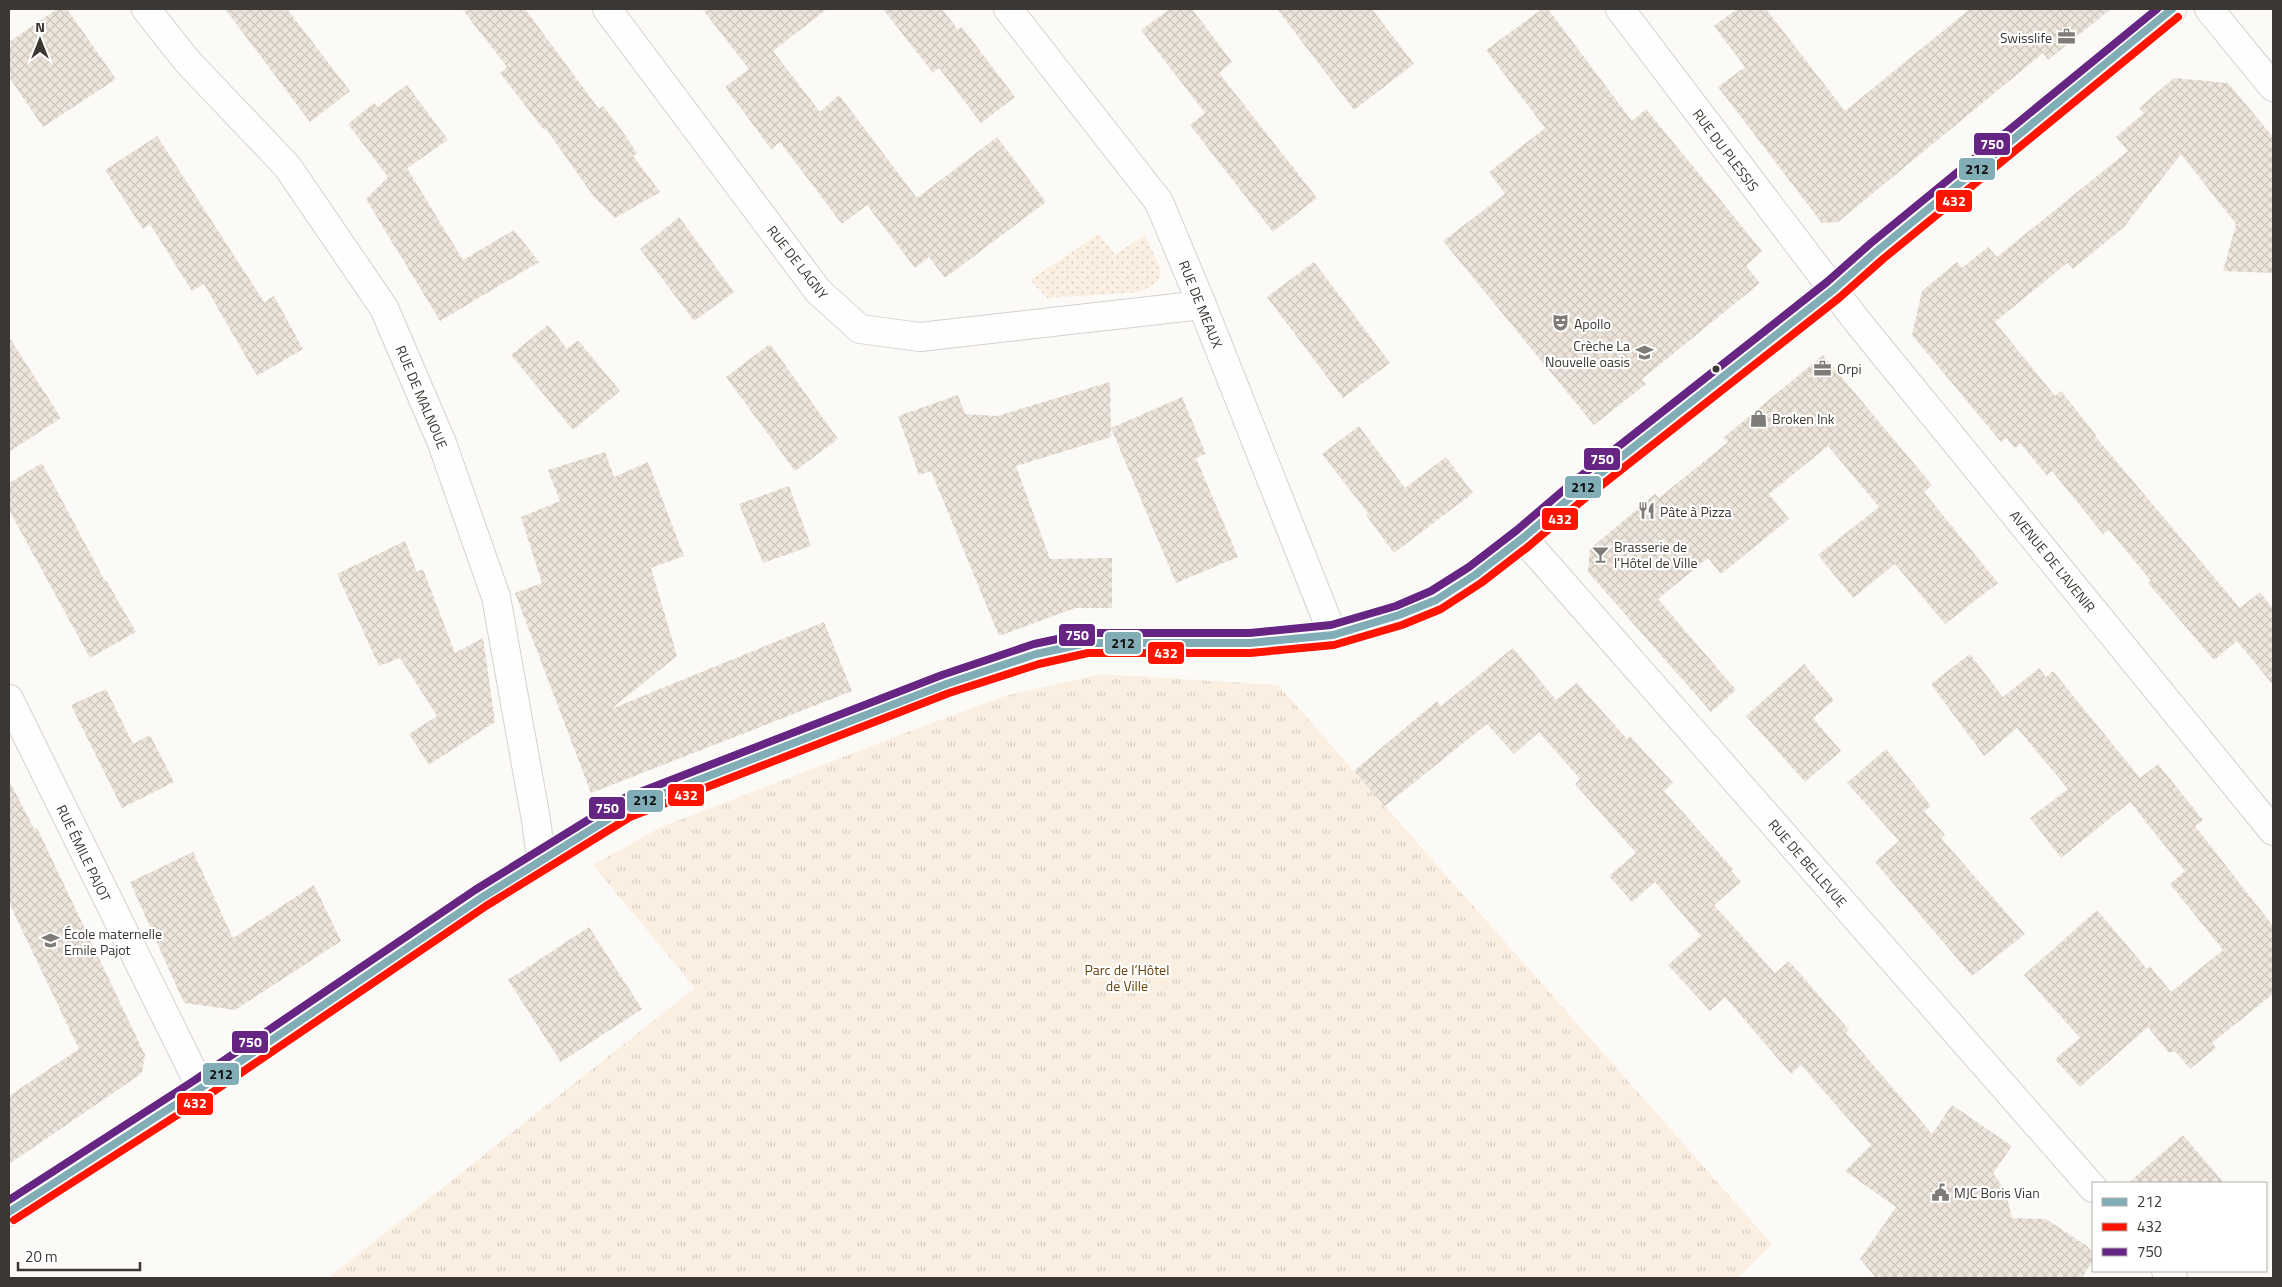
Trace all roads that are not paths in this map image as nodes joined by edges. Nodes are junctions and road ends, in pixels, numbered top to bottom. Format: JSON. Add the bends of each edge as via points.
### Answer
{"nodes":[{"id":1,"x":146,"y":9,"type":"edge"},
{"id":2,"x":607,"y":9,"type":"edge"},
{"id":3,"x":1008,"y":9,"type":"edge"},
{"id":4,"x":1620,"y":9,"type":"edge"},
{"id":5,"x":2172,"y":9,"type":"edge"},
{"id":6,"x":2209,"y":9,"type":"edge"},
{"id":7,"x":2273,"y":87,"type":"edge"},
{"id":8,"x":1833,"y":290,"type":"junction"},
{"id":9,"x":1202,"y":305,"type":"junction"},
{"id":10,"x":1523,"y":538,"type":"junction"},
{"id":11,"x":1333,"y":635,"type":"junction"},
{"id":12,"x":9,"y":699,"type":"edge"},
{"id":13,"x":2273,"y":831,"type":"edge"},
{"id":14,"x":541,"y":859,"type":"junction"},
{"id":15,"x":201,"y":1088,"type":"junction"},
{"id":16,"x":2092,"y":1187,"type":"edge"},
{"id":17,"x":9,"y":1212,"type":"edge"}],
"edges":[{"from":1,"to":14,"type":"street","name":"RUE DE MALNOUE","via":[[187,61],[288,166],[384,308],[442,443],[496,597]]},
{"from":2,"to":9,"type":"street","name":"RUE DE LAGNY","via":[[818,291],[860,329],[920,337]]},
{"from":3,"to":9,"type":"street","name":"RUE DE MEAUX","via":[[1159,202]]},
{"from":4,"to":8,"type":"street","name":"RUE DU PLESSIS"},
{"from":5,"to":8,"type":"street"},
{"from":6,"to":7,"type":"street"},
{"from":8,"to":10,"type":"street"},
{"from":8,"to":13,"type":"street","name":"AVENUE DE L'AVENIR"},
{"from":9,"to":11,"type":"street","name":"RUE DE MEAUX"},
{"from":10,"to":11,"type":"street","via":[[1436,600]]},
{"from":10,"to":16,"type":"street","name":"RUE DE BELLEVUE"},
{"from":11,"to":14,"type":"street","via":[[1250,643],[1087,643],[1036,654],[946,684],[626,808]]},
{"from":12,"to":15,"type":"street","name":"RUE ÉMILE PAJOT"},
{"from":14,"to":15,"type":"street"},
{"from":15,"to":17,"type":"street"}]}
